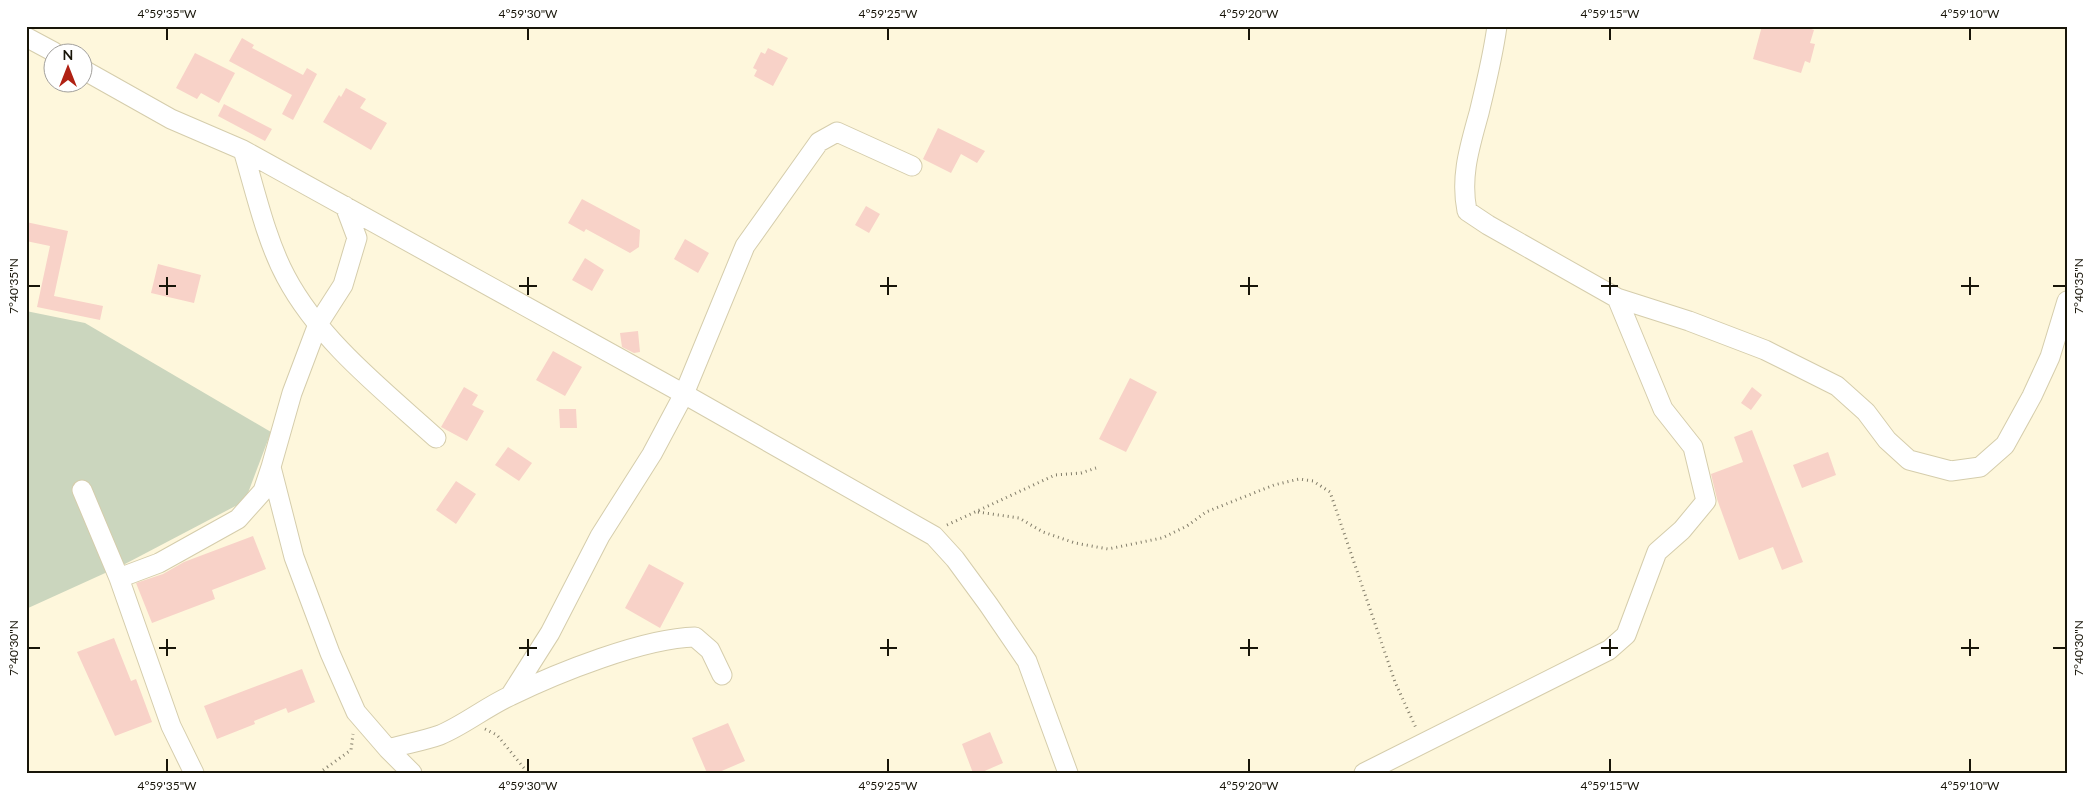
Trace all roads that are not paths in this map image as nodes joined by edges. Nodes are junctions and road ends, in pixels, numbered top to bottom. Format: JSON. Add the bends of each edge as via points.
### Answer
{"nodes":[{"id":1,"x":1497,"y":26,"type":"edge"},
{"id":2,"x":26,"y":37,"type":"edge"},
{"id":3,"x":42,"y":46,"type":"edge"},
{"id":4,"x":92,"y":75,"type":"edge"},
{"id":5,"x":243,"y":150,"type":"junction"},
{"id":6,"x":912,"y":166,"type":"dead end"},
{"id":7,"x":345,"y":206,"type":"junction"},
{"id":8,"x":1617,"y":298,"type":"junction"},
{"id":9,"x":2067,"y":301,"type":"edge"},
{"id":10,"x":318,"y":324,"type":"junction"},
{"id":11,"x":684,"y":394,"type":"junction"},
{"id":12,"x":436,"y":438,"type":"dead end"},
{"id":13,"x":271,"y":468,"type":"junction"},
{"id":14,"x":82,"y":490,"type":"dead end"},
{"id":15,"x":119,"y":578,"type":"junction"},
{"id":16,"x":722,"y":675,"type":"dead end"},
{"id":17,"x":510,"y":696,"type":"junction"},
{"id":18,"x":388,"y":749,"type":"junction"},
{"id":19,"x":194,"y":773,"type":"edge"},
{"id":20,"x":412,"y":773,"type":"edge"},
{"id":21,"x":1068,"y":773,"type":"edge"},
{"id":22,"x":1364,"y":773,"type":"edge"}],
"edges":[{"from":1,"to":8,"type":"street","via":[[1466,160],[1463,192],[1467,211]]},
{"from":2,"to":3,"type":"street"},
{"from":4,"to":5,"type":"street","via":[[171,119]]},
{"from":5,"to":7,"type":"street"},
{"from":5,"to":10,"type":"street","via":[[286,276]]},
{"from":6,"to":11,"type":"street","via":[[837,132],[819,142],[745,246]]},
{"from":7,"to":10,"type":"street","via":[[357,238],[344,285]]},
{"from":7,"to":11,"type":"street"},
{"from":8,"to":9,"type":"street","via":[[1765,350],[1837,386],[1910,460],[1951,471],[1980,467],[2005,445],[2050,357]]},
{"from":8,"to":22,"type":"street","via":[[1663,409],[1693,447],[1706,501],[1682,530],[1657,552],[1626,635],[1609,650]]},
{"from":10,"to":12,"type":"street","via":[[369,377]]},
{"from":10,"to":13,"type":"street","via":[[292,393]]},
{"from":11,"to":17,"type":"street","via":[[652,454],[600,536],[550,633]]},
{"from":11,"to":21,"type":"street","via":[[934,536],[955,559],[1026,661]]},
{"from":13,"to":15,"type":"street","via":[[263,491],[238,518],[159,563]]},
{"from":13,"to":18,"type":"street","via":[[294,556],[330,653],[356,712]]},
{"from":14,"to":15,"type":"street"},
{"from":15,"to":19,"type":"street","via":[[170,726]]},
{"from":16,"to":17,"type":"street","via":[[710,650],[695,637],[677,638],[626,651]]},
{"from":17,"to":18,"type":"street","via":[[440,734]]},
{"from":18,"to":20,"type":"street"}]}
